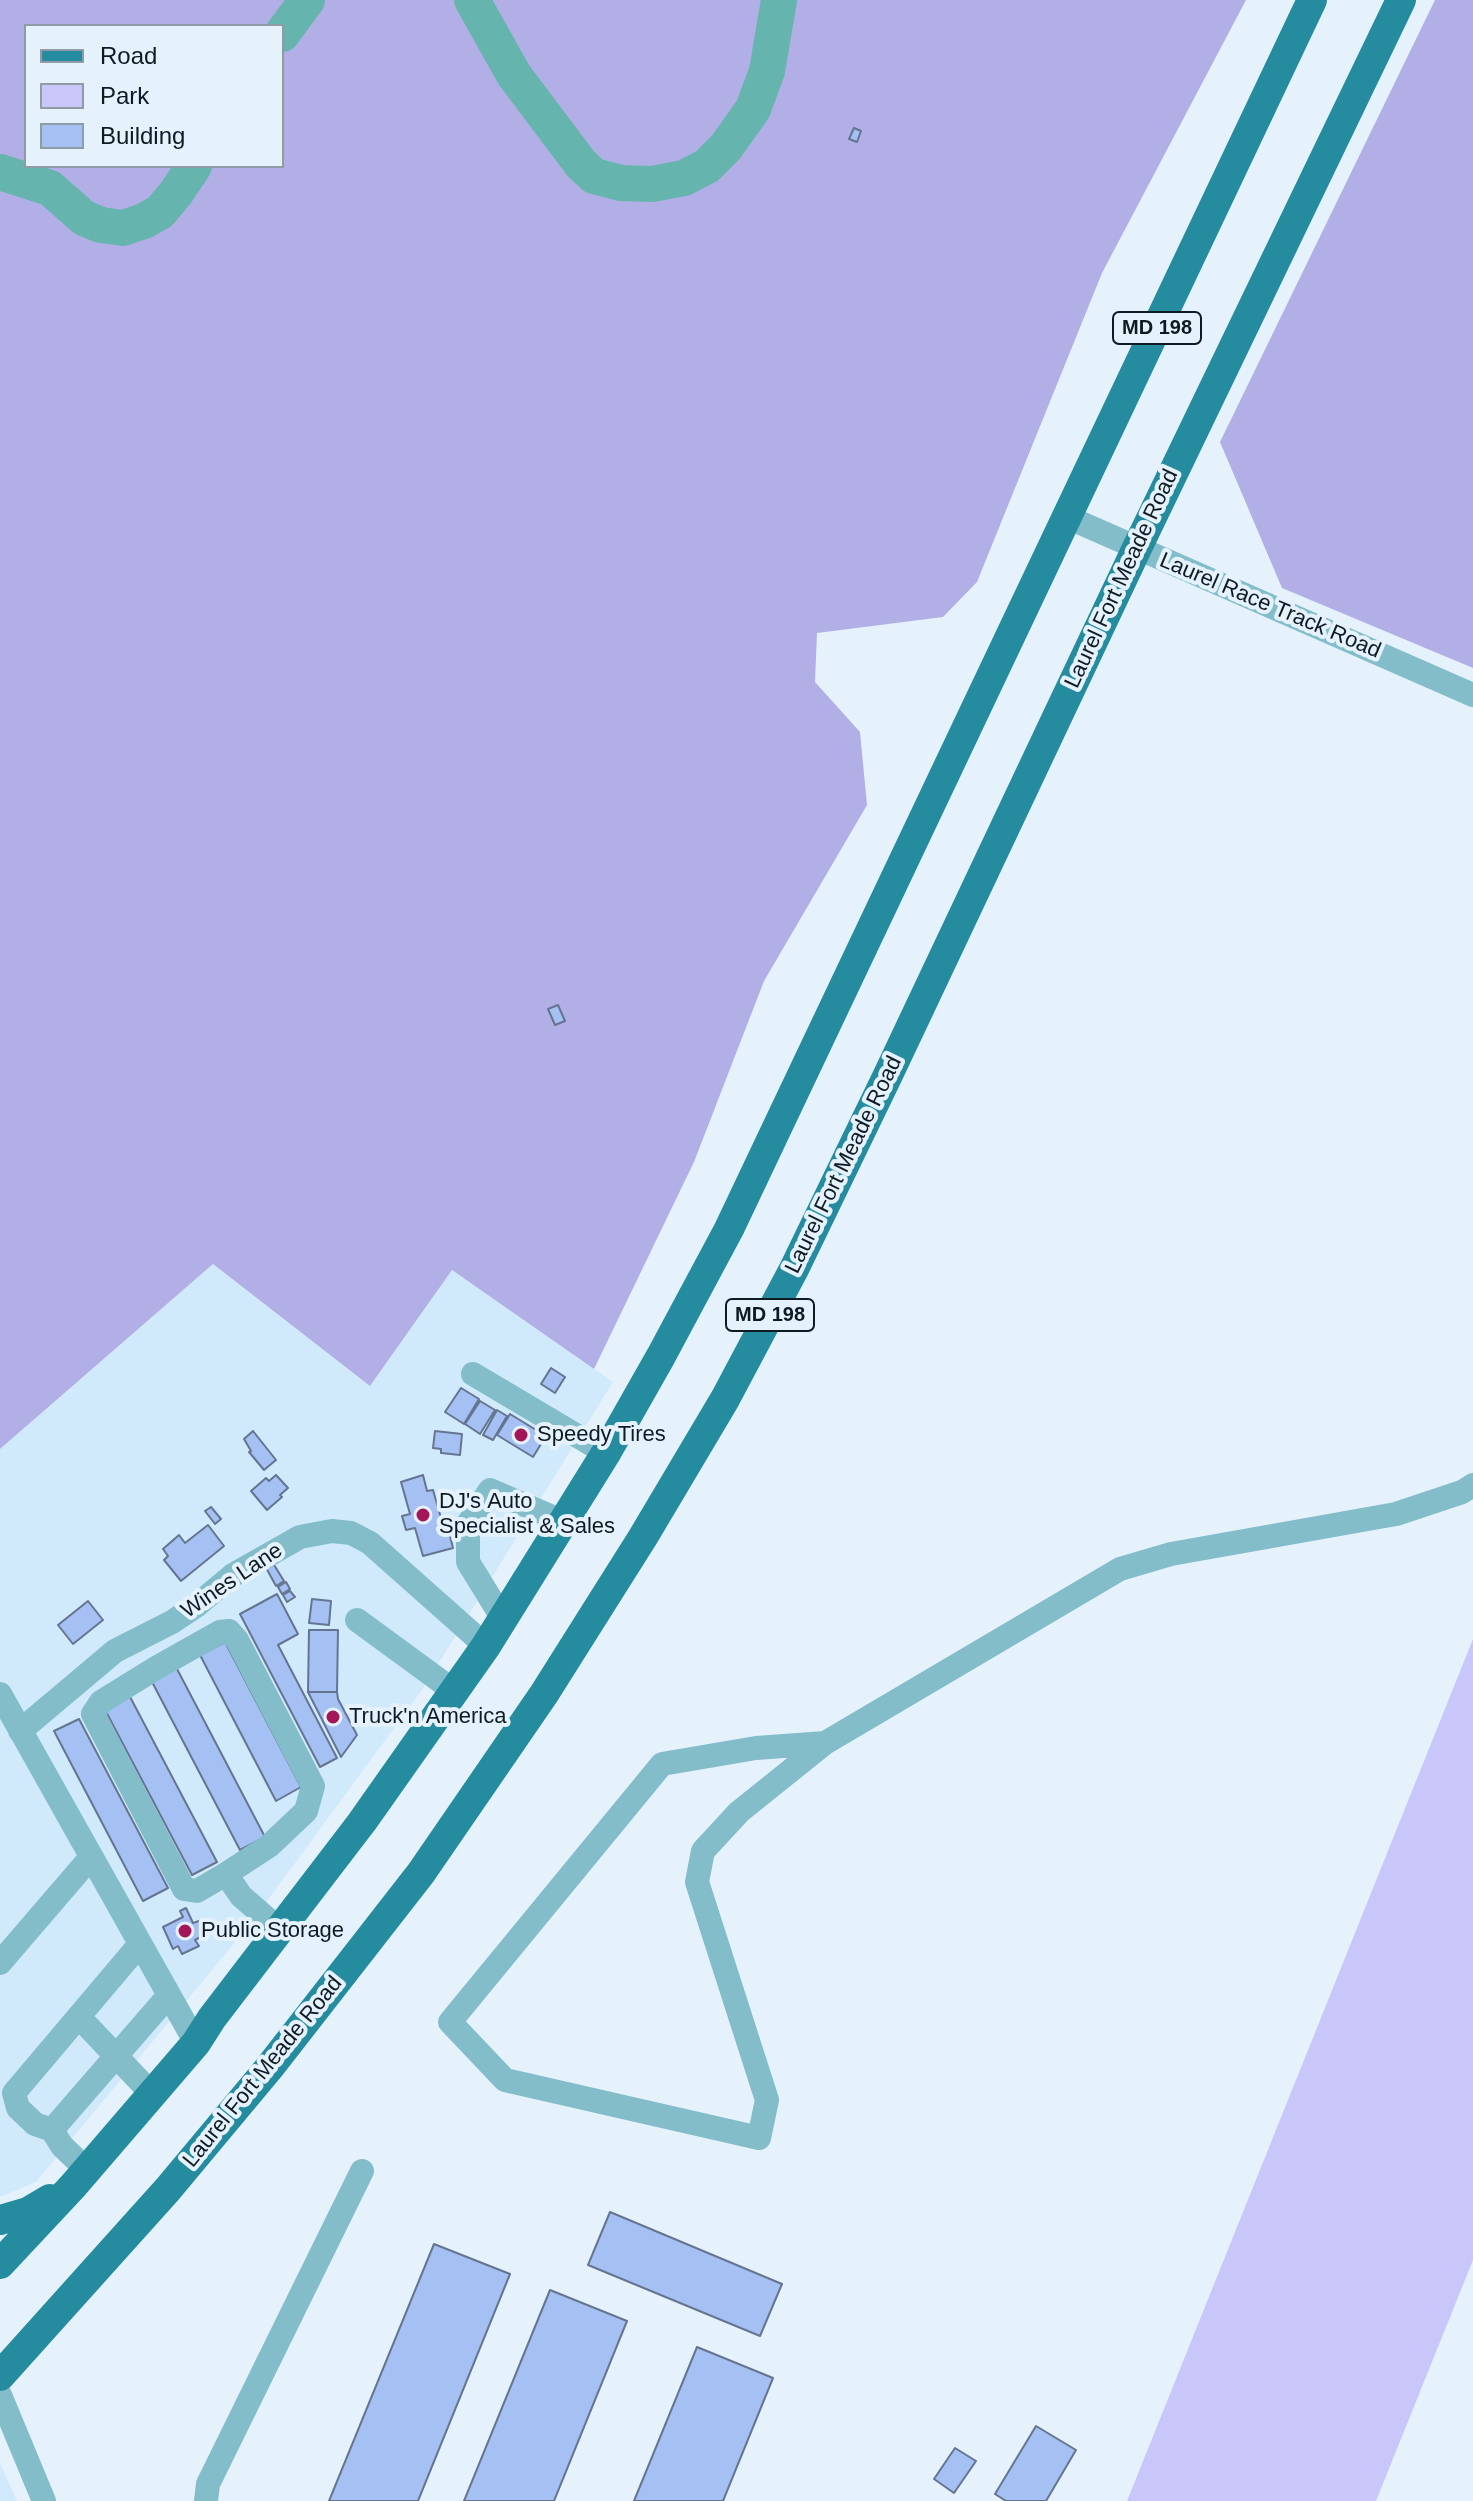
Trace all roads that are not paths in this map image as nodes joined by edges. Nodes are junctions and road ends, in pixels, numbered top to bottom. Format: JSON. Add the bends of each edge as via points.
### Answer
{"nodes":[{"id":1,"x":1312,"y":0,"type":"edge"},
{"id":2,"x":1401,"y":0,"type":"edge"},
{"id":3,"x":1067,"y":517,"type":"junction"},
{"id":4,"x":1137,"y":548,"type":"junction"},
{"id":5,"x":1473,"y":695,"type":"edge"},
{"id":6,"x":473,"y":1374,"type":"dead end"},
{"id":7,"x":606,"y":1453,"type":"junction"},
{"id":8,"x":1473,"y":1485,"type":"edge"},
{"id":9,"x":564,"y":1522,"type":"junction"},
{"id":10,"x":503,"y":1619,"type":"junction"},
{"id":11,"x":357,"y":1620,"type":"dead end"},
{"id":12,"x":486,"y":1646,"type":"junction"},
{"id":13,"x":454,"y":1691,"type":"junction"},
{"id":14,"x":0,"y":1694,"type":"edge"},
{"id":15,"x":20,"y":1731,"type":"junction"},
{"id":16,"x":825,"y":1743,"type":"junction"},
{"id":17,"x":91,"y":1857,"type":"junction"},
{"id":18,"x":226,"y":1874,"type":"junction"},
{"id":19,"x":280,"y":1930,"type":"junction"},
{"id":20,"x":140,"y":1944,"type":"junction"},
{"id":21,"x":0,"y":1963,"type":"edge"},
{"id":22,"x":169,"y":1995,"type":"junction"},
{"id":23,"x":79,"y":2017,"type":"junction"},
{"id":24,"x":196,"y":2043,"type":"junction"},
{"id":25,"x":116,"y":2056,"type":"junction"},
{"id":26,"x":153,"y":2095,"type":"junction"},
{"id":27,"x":52,"y":2130,"type":"junction"},
{"id":28,"x":362,"y":2171,"type":"dead end"},
{"id":29,"x":80,"y":2178,"type":"junction"},
{"id":30,"x":0,"y":2220,"type":"edge"},
{"id":31,"x":0,"y":2264,"type":"edge"},
{"id":32,"x":0,"y":2376,"type":"edge"},
{"id":33,"x":0,"y":2395,"type":"edge"},
{"id":34,"x":44,"y":2501,"type":"edge"},
{"id":35,"x":206,"y":2501,"type":"edge"}],
"edges":[{"from":1,"to":3,"type":"main road","number":"MD 198"},
{"from":2,"to":4,"type":"main road","name":"Laurel Fort Meade Road","number":"MD 198"},
{"from":3,"to":4,"type":"street","name":"Laurel Race Track Road"},
{"from":3,"to":7,"type":"main road","number":"MD 198","via":[[729,1229]]},
{"from":4,"to":5,"type":"street","name":"Laurel Race Track Road"},
{"from":4,"to":32,"type":"main road","name":"Laurel Fort Meade Road","number":"MD 198","via":[[794,1269],[635,1550],[421,1873],[178,2177]]},
{"from":6,"to":7,"type":"street"},
{"from":7,"to":9,"type":"main road","number":"MD 198"},
{"from":8,"to":16,"type":"street","via":[[1396,1514],[1171,1554],[1120,1569]]},
{"from":9,"to":10,"type":"main road","number":"MD 198"},
{"from":9,"to":10,"type":"street","via":[[490,1490],[468,1524],[468,1562]]},
{"from":10,"to":12,"type":"main road","number":"MD 198"},
{"from":11,"to":13,"type":"street"},
{"from":12,"to":13,"type":"main road","number":"MD 198"},
{"from":12,"to":15,"type":"street","name":"Wines Lane","via":[[370,1543],[332,1531],[300,1537],[233,1575],[172,1622],[115,1651]]},
{"from":13,"to":19,"type":"main road","number":"MD 198"},
{"from":14,"to":15,"type":"street"},
{"from":15,"to":17,"type":"street"},
{"from":16,"to":16,"type":"street","via":[[662,1764],[450,2022],[505,2080],[759,2138],[767,2100],[697,1882],[703,1851],[739,1812]]},
{"from":17,"to":20,"type":"street"},
{"from":17,"to":21,"type":"street"},
{"from":18,"to":18,"type":"street","via":[[269,1846],[306,1811],[313,1786],[229,1631],[156,1668],[101,1702],[93,1714],[184,1889],[197,1891]]},
{"from":18,"to":19,"type":"street","via":[[241,1896]]},
{"from":19,"to":24,"type":"main road","number":"MD 198"},
{"from":20,"to":22,"type":"street"},
{"from":20,"to":23,"type":"street"},
{"from":22,"to":24,"type":"street"},
{"from":22,"to":25,"type":"street"},
{"from":23,"to":25,"type":"street"},
{"from":23,"to":27,"type":"street","via":[[14,2093],[18,2108],[35,2124]]},
{"from":24,"to":26,"type":"main road","number":"MD 198"},
{"from":25,"to":26,"type":"street"},
{"from":25,"to":27,"type":"street"},
{"from":26,"to":29,"type":"main road","number":"MD 198"},
{"from":27,"to":29,"type":"street"},
{"from":28,"to":35,"type":"street","via":[[208,2484]]},
{"from":29,"to":30,"type":"main road","via":[[28,2212]]},
{"from":29,"to":31,"type":"main road","number":"MD 198"},
{"from":33,"to":34,"type":"street"}]}
